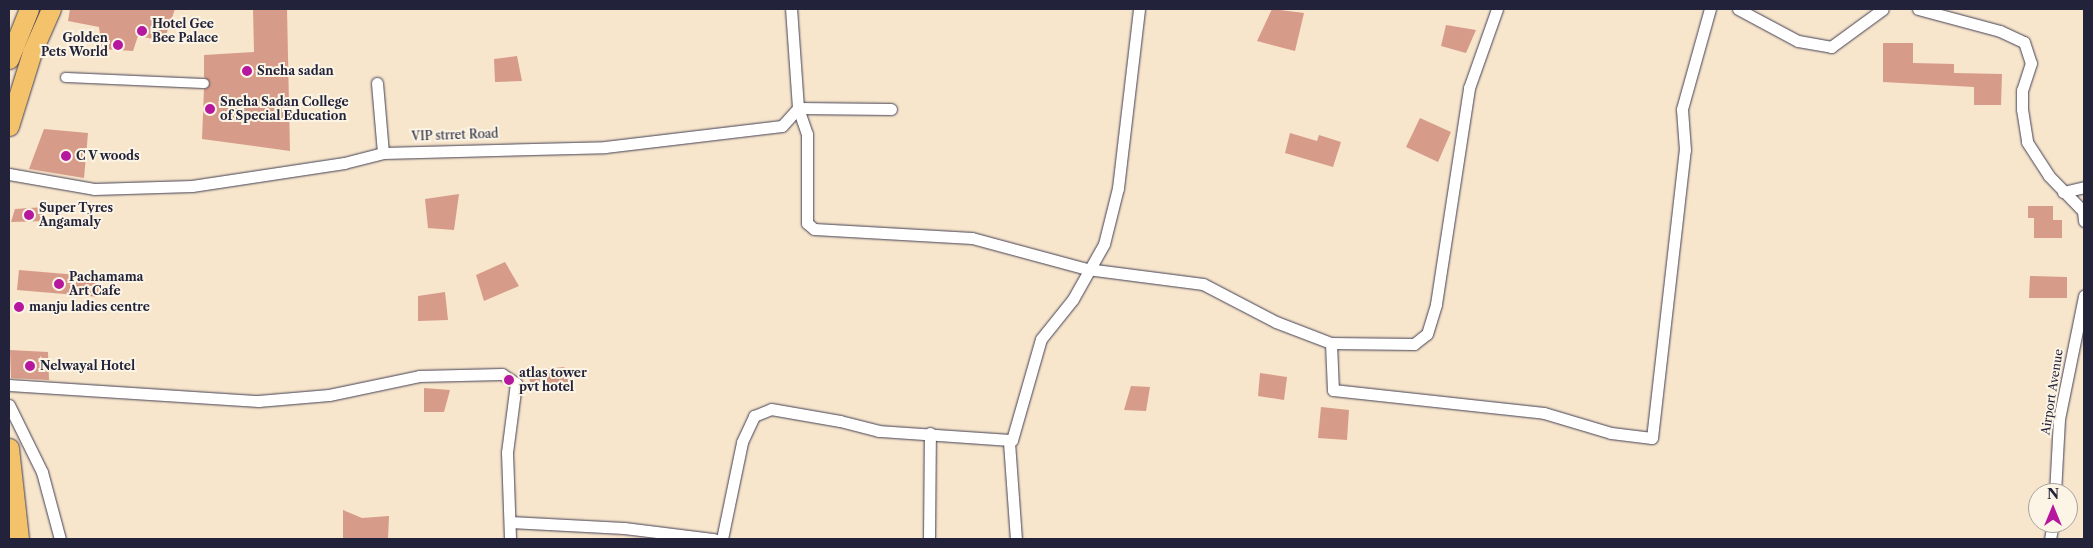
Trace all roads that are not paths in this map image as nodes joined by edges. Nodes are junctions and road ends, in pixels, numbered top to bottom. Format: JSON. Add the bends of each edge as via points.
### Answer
{"nodes":[{"id":1,"x":29,"y":9,"type":"edge"},
{"id":2,"x":52,"y":9,"type":"edge"},
{"id":3,"x":791,"y":9,"type":"edge"},
{"id":4,"x":1139,"y":9,"type":"edge"},
{"id":5,"x":1497,"y":9,"type":"edge"},
{"id":6,"x":1710,"y":9,"type":"edge"},
{"id":7,"x":1738,"y":9,"type":"edge"},
{"id":8,"x":1883,"y":9,"type":"edge"},
{"id":9,"x":1918,"y":9,"type":"edge"},
{"id":10,"x":11,"y":49,"type":"edge"},
{"id":11,"x":32,"y":52,"type":"junction"},
{"id":12,"x":65,"y":77,"type":"dead end"},
{"id":13,"x":204,"y":83,"type":"dead end"},
{"id":14,"x":377,"y":83,"type":"dead end"},
{"id":15,"x":798,"y":108,"type":"junction"},
{"id":16,"x":891,"y":109,"type":"dead end"},
{"id":17,"x":9,"y":126,"type":"edge"},
{"id":18,"x":383,"y":153,"type":"junction"},
{"id":19,"x":9,"y":174,"type":"edge"},
{"id":20,"x":2084,"y":187,"type":"edge"},
{"id":21,"x":2063,"y":192,"type":"junction"},
{"id":22,"x":2084,"y":221,"type":"edge"},
{"id":23,"x":1088,"y":269,"type":"junction"},
{"id":24,"x":2084,"y":296,"type":"edge"},
{"id":25,"x":2082,"y":315,"type":"edge"},
{"id":26,"x":1331,"y":343,"type":"junction"},
{"id":27,"x":9,"y":385,"type":"edge"},
{"id":28,"x":9,"y":405,"type":"edge"},
{"id":29,"x":930,"y":434,"type":"junction"},
{"id":30,"x":1009,"y":442,"type":"junction"},
{"id":31,"x":9,"y":448,"type":"edge"},
{"id":32,"x":2056,"y":483,"type":"edge"},
{"id":33,"x":510,"y":522,"type":"junction"},
{"id":34,"x":19,"y":539,"type":"edge"},
{"id":35,"x":60,"y":539,"type":"edge"},
{"id":36,"x":510,"y":539,"type":"edge"},
{"id":37,"x":714,"y":539,"type":"edge"},
{"id":38,"x":722,"y":539,"type":"edge"},
{"id":39,"x":929,"y":539,"type":"edge"},
{"id":40,"x":1016,"y":539,"type":"edge"}],
"edges":[{"from":1,"to":10,"type":"highway"},
{"from":2,"to":11,"type":"highway"},
{"from":3,"to":15,"type":"street"},
{"from":4,"to":23,"type":"street","via":[[1118,188],[1104,244]]},
{"from":5,"to":26,"type":"street","via":[[1469,88],[1436,304],[1427,334],[1414,344]]},
{"from":6,"to":26,"type":"street","via":[[1682,109],[1685,150],[1652,438],[1611,433],[1544,413],[1333,390]]},
{"from":7,"to":8,"type":"street","via":[[1798,41],[1831,47]]},
{"from":9,"to":21,"type":"street","via":[[2000,31],[2024,42],[2031,63],[2022,90],[2027,142],[2035,158]]},
{"from":10,"to":11,"type":"highway"},
{"from":11,"to":17,"type":"highway"},
{"from":12,"to":13,"type":"street"},
{"from":14,"to":18,"type":"street"},
{"from":15,"to":16,"type":"street"},
{"from":15,"to":18,"type":"street","name":"VIP strret Road","via":[[782,126],[670,140],[605,147]]},
{"from":15,"to":23,"type":"street","via":[[807,134],[807,223],[814,229],[972,238]]},
{"from":18,"to":19,"type":"street","name":"VIP strret Road","via":[[344,163],[192,186],[94,189]]},
{"from":20,"to":21,"type":"street"},
{"from":21,"to":22,"type":"street","via":[[2083,211]]},
{"from":23,"to":26,"type":"street","via":[[1203,284],[1276,322]]},
{"from":23,"to":30,"type":"street","via":[[1073,299],[1040,339]]},
{"from":24,"to":25,"type":"street","name":"Airport Avenue"},
{"from":25,"to":32,"type":"street","name":"Airport Avenue","via":[[2060,419]]},
{"from":27,"to":33,"type":"street","via":[[258,400],[329,395],[419,376],[502,374],[516,384],[507,452]]},
{"from":28,"to":35,"type":"street","via":[[42,472]]},
{"from":29,"to":30,"type":"street"},
{"from":29,"to":38,"type":"street","via":[[879,431],[840,420],[771,409],[754,416],[742,442]]},
{"from":29,"to":39,"type":"street"},
{"from":30,"to":40,"type":"street"},
{"from":31,"to":34,"type":"highway"},
{"from":33,"to":36,"type":"street"},
{"from":33,"to":37,"type":"street","via":[[624,528]]}]}
